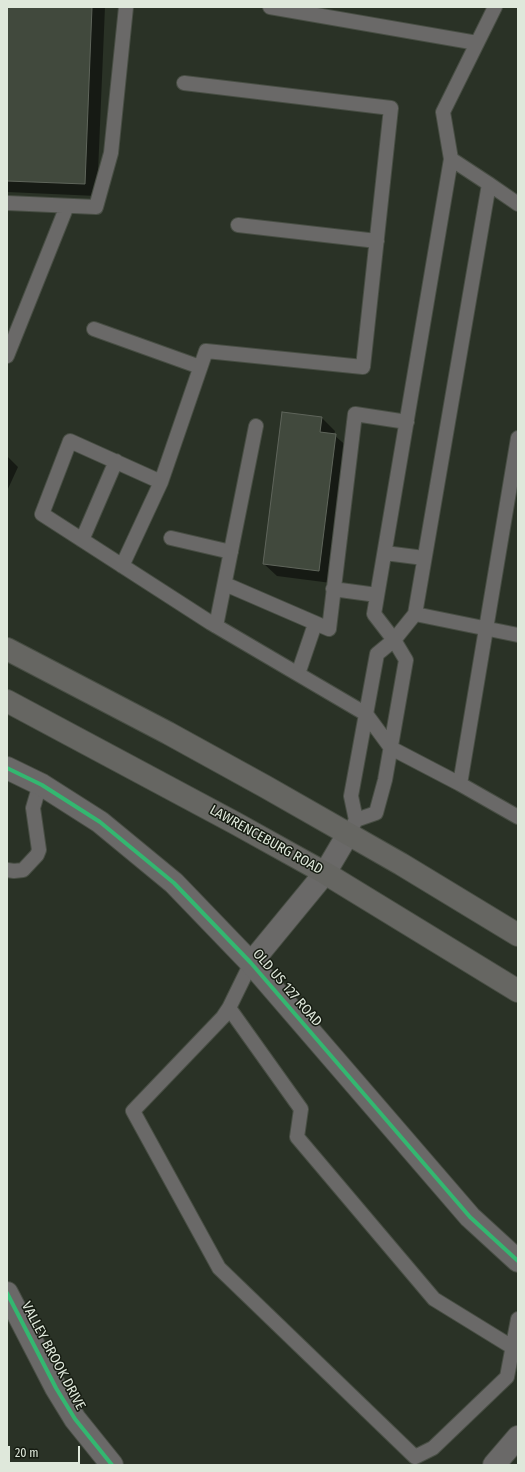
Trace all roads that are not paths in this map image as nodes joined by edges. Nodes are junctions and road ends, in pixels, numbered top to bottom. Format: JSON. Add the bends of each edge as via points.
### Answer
{"nodes":[{"id":1,"x":126,"y":7,"type":"edge"},
{"id":2,"x":270,"y":7,"type":"edge"},
{"id":3,"x":495,"y":7,"type":"edge"},
{"id":4,"x":477,"y":43,"type":"junction"},
{"id":5,"x":184,"y":83,"type":"dead end"},
{"id":6,"x":451,"y":159,"type":"junction"},
{"id":7,"x":489,"y":184,"type":"junction"},
{"id":8,"x":7,"y":203,"type":"edge"},
{"id":9,"x":518,"y":204,"type":"edge"},
{"id":10,"x":67,"y":206,"type":"junction"},
{"id":11,"x":238,"y":225,"type":"dead end"},
{"id":12,"x":377,"y":241,"type":"junction"},
{"id":13,"x":94,"y":329,"type":"dead end"},
{"id":14,"x":7,"y":356,"type":"edge"},
{"id":15,"x":200,"y":367,"type":"junction"},
{"id":16,"x":407,"y":422,"type":"junction"},
{"id":17,"x":256,"y":426,"type":"dead end"},
{"id":18,"x":518,"y":438,"type":"edge"},
{"id":19,"x":116,"y":461,"type":"junction"},
{"id":20,"x":161,"y":482,"type":"junction"},
{"id":21,"x":171,"y":538,"type":"dead end"},
{"id":22,"x":82,"y":540,"type":"junction"},
{"id":23,"x":231,"y":552,"type":"junction"},
{"id":24,"x":385,"y":553,"type":"junction"},
{"id":25,"x":424,"y":558,"type":"junction"},
{"id":26,"x":122,"y":566,"type":"junction"},
{"id":27,"x":225,"y":584,"type":"junction"},
{"id":28,"x":333,"y":589,"type":"junction"},
{"id":29,"x":378,"y":595,"type":"junction"},
{"id":30,"x":415,"y":614,"type":"junction"},
{"id":31,"x":316,"y":624,"type":"junction"},
{"id":32,"x":216,"y":626,"type":"junction"},
{"id":33,"x":487,"y":629,"type":"junction"},
{"id":34,"x":518,"y":635,"type":"edge"},
{"id":35,"x":394,"y":640,"type":"junction"},
{"id":36,"x":7,"y":649,"type":"edge"},
{"id":37,"x":298,"y":674,"type":"junction"},
{"id":38,"x":7,"y":701,"type":"edge"},
{"id":39,"x":366,"y":714,"type":"junction"},
{"id":40,"x":391,"y":748,"type":"junction"},
{"id":41,"x":7,"y":768,"type":"edge"},
{"id":42,"x":40,"y":784,"type":"junction"},
{"id":43,"x":460,"y":784,"type":"junction"},
{"id":44,"x":518,"y":817,"type":"edge"},
{"id":45,"x":352,"y":827,"type":"junction"},
{"id":46,"x":7,"y":870,"type":"edge"},
{"id":47,"x":325,"y":873,"type":"junction"},
{"id":48,"x":518,"y":935,"type":"edge"},
{"id":49,"x":251,"y":963,"type":"junction"},
{"id":50,"x":518,"y":990,"type":"edge"},
{"id":51,"x":230,"y":1008,"type":"junction"},
{"id":52,"x":518,"y":1261,"type":"edge"},
{"id":53,"x":7,"y":1293,"type":"edge"},
{"id":54,"x":518,"y":1318,"type":"edge"},
{"id":55,"x":512,"y":1347,"type":"junction"},
{"id":56,"x":518,"y":1437,"type":"edge"},
{"id":57,"x":112,"y":1465,"type":"edge"},
{"id":58,"x":494,"y":1465,"type":"edge"}],
"edges":[{"from":1,"to":10,"type":"lane","via":[[111,153],[96,207]]},
{"from":2,"to":4,"type":"lane"},
{"from":3,"to":4,"type":"lane"},
{"from":4,"to":6,"type":"lane","via":[[443,112]]},
{"from":5,"to":12,"type":"lane","via":[[391,108]]},
{"from":6,"to":7,"type":"lane"},
{"from":6,"to":16,"type":"lane"},
{"from":7,"to":9,"type":"lane"},
{"from":7,"to":25,"type":"lane"},
{"from":8,"to":10,"type":"lane"},
{"from":10,"to":14,"type":"lane"},
{"from":11,"to":12,"type":"lane"},
{"from":12,"to":15,"type":"lane","via":[[363,367],[206,351]]},
{"from":13,"to":15,"type":"lane"},
{"from":15,"to":20,"type":"lane"},
{"from":16,"to":24,"type":"lane"},
{"from":16,"to":28,"type":"lane","via":[[355,414]]},
{"from":17,"to":23,"type":"lane"},
{"from":18,"to":33,"type":"lane"},
{"from":19,"to":20,"type":"lane"},
{"from":19,"to":22,"type":"lane"},
{"from":19,"to":22,"type":"lane","via":[[70,441],[42,514]]},
{"from":20,"to":26,"type":"lane"},
{"from":21,"to":23,"type":"lane"},
{"from":22,"to":26,"type":"lane"},
{"from":23,"to":27,"type":"lane"},
{"from":24,"to":25,"type":"lane"},
{"from":24,"to":29,"type":"lane"},
{"from":25,"to":30,"type":"lane"},
{"from":26,"to":32,"type":"lane"},
{"from":27,"to":31,"type":"lane"},
{"from":27,"to":32,"type":"lane"},
{"from":28,"to":29,"type":"lane"},
{"from":28,"to":31,"type":"lane","via":[[329,629]]},
{"from":29,"to":35,"type":"lane","via":[[374,614]]},
{"from":30,"to":33,"type":"lane"},
{"from":30,"to":35,"type":"lane"},
{"from":31,"to":37,"type":"lane"},
{"from":32,"to":37,"type":"lane"},
{"from":33,"to":34,"type":"lane"},
{"from":33,"to":43,"type":"lane"},
{"from":35,"to":39,"type":"lane","via":[[377,654]]},
{"from":35,"to":40,"type":"lane","via":[[406,660]]},
{"from":36,"to":45,"type":"highway"},
{"from":37,"to":39,"type":"lane"},
{"from":38,"to":47,"type":"highway","name":"LAWRENCEBURG ROAD"},
{"from":39,"to":40,"type":"lane"},
{"from":39,"to":45,"type":"lane","via":[[351,796]]},
{"from":40,"to":43,"type":"lane"},
{"from":40,"to":45,"type":"lane","via":[[376,813]]},
{"from":41,"to":42,"type":"street","name":"OLD US 127 ROAD"},
{"from":42,"to":46,"type":"lane","via":[[33,808],[39,850],[23,870]]},
{"from":42,"to":49,"type":"street","name":"OLD US 127 ROAD","via":[[100,822],[126,842],[174,883]]},
{"from":43,"to":44,"type":"lane"},
{"from":45,"to":47,"type":"street"},
{"from":45,"to":48,"type":"highway"},
{"from":47,"to":49,"type":"street"},
{"from":47,"to":50,"type":"highway","name":"LAWRENCEBURG ROAD"},
{"from":49,"to":51,"type":"lane"},
{"from":49,"to":52,"type":"street","name":"OLD US 127 ROAD","via":[[470,1217]]},
{"from":51,"to":55,"type":"lane","via":[[301,1109],[297,1137],[434,1299]]},
{"from":51,"to":55,"type":"lane","via":[[133,1111],[219,1268],[415,1457],[433,1448],[507,1377]]},
{"from":53,"to":57,"type":"street","name":"VALLEY BROOK DRIVE","via":[[56,1388],[75,1419]]},
{"from":54,"to":55,"type":"lane"},
{"from":56,"to":58,"type":"street"}]}
